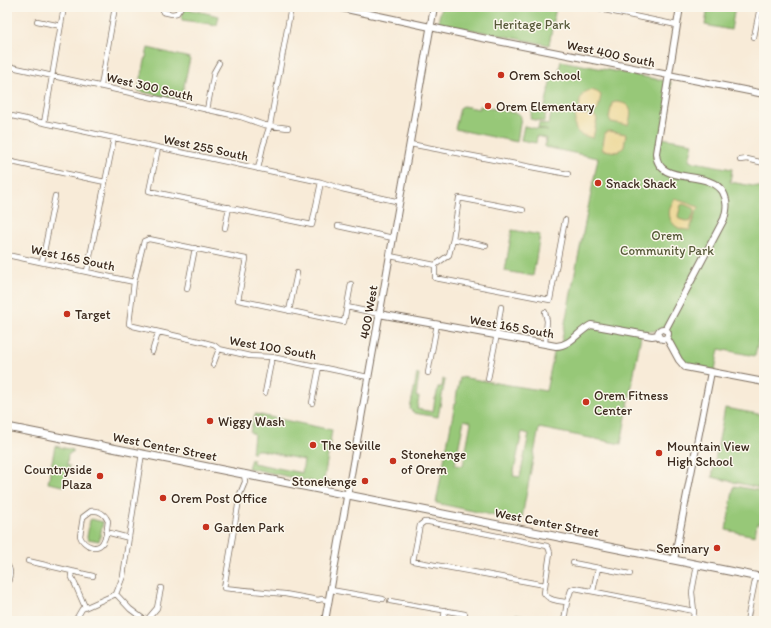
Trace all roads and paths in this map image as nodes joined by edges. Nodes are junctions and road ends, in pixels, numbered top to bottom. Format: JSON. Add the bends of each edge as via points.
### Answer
{"nodes":[{"id":1,"x":64,"y":7,"type":"edge"},
{"id":2,"x":114,"y":7,"type":"edge"},
{"id":3,"x":181,"y":7,"type":"edge"},
{"id":4,"x":291,"y":7,"type":"edge"},
{"id":5,"x":337,"y":7,"type":"edge"},
{"id":6,"x":434,"y":7,"type":"edge"},
{"id":7,"x":590,"y":7,"type":"edge"},
{"id":8,"x":680,"y":7,"type":"edge"},
{"id":9,"x":760,"y":7,"type":"edge"},
{"id":10,"x":163,"y":12,"type":"dead end"},
{"id":11,"x":758,"y":14,"type":"junction"},
{"id":12,"x":764,"y":15,"type":"edge"},
{"id":13,"x":37,"y":21,"type":"dead end"},
{"id":14,"x":677,"y":25,"type":"junction"},
{"id":15,"x":61,"y":26,"type":"junction"},
{"id":16,"x":431,"y":27,"type":"junction"},
{"id":17,"x":754,"y":37,"type":"dead end"},
{"id":18,"x":219,"y":63,"type":"dead end"},
{"id":19,"x":7,"y":66,"type":"edge"},
{"id":20,"x":53,"y":76,"type":"junction"},
{"id":21,"x":669,"y":76,"type":"junction"},
{"id":22,"x":101,"y":86,"type":"junction"},
{"id":23,"x":764,"y":94,"type":"edge"},
{"id":24,"x":207,"y":110,"type":"junction"},
{"id":25,"x":7,"y":115,"type":"edge"},
{"id":26,"x":44,"y":123,"type":"junction"},
{"id":27,"x":270,"y":125,"type":"junction"},
{"id":28,"x":288,"y":128,"type":"dead end"},
{"id":29,"x":114,"y":138,"type":"junction"},
{"id":30,"x":410,"y":144,"type":"junction"},
{"id":31,"x":158,"y":148,"type":"junction"},
{"id":32,"x":740,"y":160,"type":"dead end"},
{"id":33,"x":7,"y":161,"type":"edge"},
{"id":34,"x":764,"y":163,"type":"edge"},
{"id":35,"x":258,"y":169,"type":"junction"},
{"id":36,"x":568,"y":174,"type":"dead end"},
{"id":37,"x":105,"y":182,"type":"junction"},
{"id":38,"x":321,"y":182,"type":"junction"},
{"id":39,"x":55,"y":196,"type":"dead end"},
{"id":40,"x":400,"y":202,"type":"junction"},
{"id":41,"x":229,"y":207,"type":"junction"},
{"id":42,"x":523,"y":210,"type":"dead end"},
{"id":43,"x":565,"y":220,"type":"dead end"},
{"id":44,"x":338,"y":226,"type":"dead end"},
{"id":45,"x":225,"y":228,"type":"dead end"},
{"id":46,"x":393,"y":238,"type":"junction"},
{"id":47,"x":453,"y":239,"type":"junction"},
{"id":48,"x":486,"y":246,"type":"dead end"},
{"id":49,"x":195,"y":248,"type":"junction"},
{"id":50,"x":7,"y":255,"type":"edge"},
{"id":51,"x":390,"y":256,"type":"junction"},
{"id":52,"x":42,"y":262,"type":"junction"},
{"id":53,"x":435,"y":265,"type":"junction"},
{"id":54,"x":87,"y":272,"type":"junction"},
{"id":55,"x":297,"y":273,"type":"dead end"},
{"id":56,"x":134,"y":282,"type":"junction"},
{"id":57,"x":351,"y":284,"type":"dead end"},
{"id":58,"x":187,"y":289,"type":"dead end"},
{"id":59,"x":347,"y":307,"type":"junction"},
{"id":60,"x":501,"y":307,"type":"dead end"},
{"id":61,"x":289,"y":311,"type":"junction"},
{"id":62,"x":545,"y":312,"type":"dead end"},
{"id":63,"x":379,"y":314,"type":"junction"},
{"id":64,"x":437,"y":324,"type":"junction"},
{"id":65,"x":665,"y":330,"type":"junction"},
{"id":66,"x":158,"y":333,"type":"junction"},
{"id":67,"x":496,"y":335,"type":"junction"},
{"id":68,"x":658,"y":335,"type":"junction"},
{"id":69,"x":667,"y":338,"type":"junction"},
{"id":70,"x":545,"y":343,"type":"junction"},
{"id":71,"x":219,"y":349,"type":"junction"},
{"id":72,"x":152,"y":352,"type":"dead end"},
{"id":73,"x":272,"y":357,"type":"junction"},
{"id":74,"x":214,"y":365,"type":"dead end"},
{"id":75,"x":319,"y":367,"type":"junction"},
{"id":76,"x":710,"y":372,"type":"junction"},
{"id":77,"x":428,"y":373,"type":"dead end"},
{"id":78,"x":368,"y":377,"type":"junction"},
{"id":79,"x":488,"y":379,"type":"dead end"},
{"id":80,"x":764,"y":382,"type":"edge"},
{"id":81,"x":265,"y":393,"type":"dead end"},
{"id":82,"x":312,"y":403,"type":"dead end"},
{"id":83,"x":7,"y":427,"type":"edge"},
{"id":84,"x":142,"y":453,"type":"junction"},
{"id":85,"x":244,"y":473,"type":"junction"},
{"id":86,"x":347,"y":495,"type":"junction"},
{"id":87,"x":106,"y":532,"type":"junction"},
{"id":88,"x":129,"y":538,"type":"junction"},
{"id":89,"x":674,"y":560,"type":"junction"},
{"id":90,"x":28,"y":561,"type":"dead end"},
{"id":91,"x":573,"y":563,"type":"dead end"},
{"id":92,"x":7,"y":565,"type":"edge"},
{"id":93,"x":697,"y":565,"type":"junction"},
{"id":94,"x":598,"y":568,"type":"junction"},
{"id":95,"x":72,"y":571,"type":"junction"},
{"id":96,"x":630,"y":574,"type":"dead end"},
{"id":97,"x":93,"y":576,"type":"dead end"},
{"id":98,"x":756,"y":576,"type":"junction"},
{"id":99,"x":764,"y":578,"type":"edge"},
{"id":100,"x":545,"y":585,"type":"junction"},
{"id":101,"x":7,"y":588,"type":"edge"},
{"id":102,"x":161,"y":588,"type":"dead end"},
{"id":103,"x":331,"y":590,"type":"junction"},
{"id":104,"x":593,"y":591,"type":"junction"},
{"id":105,"x":116,"y":594,"type":"junction"},
{"id":106,"x":383,"y":599,"type":"dead end"},
{"id":107,"x":329,"y":600,"type":"junction"},
{"id":108,"x":390,"y":601,"type":"dead end"},
{"id":109,"x":567,"y":602,"type":"junction"},
{"id":110,"x":85,"y":607,"type":"junction"},
{"id":111,"x":445,"y":610,"type":"junction"},
{"id":112,"x":694,"y":611,"type":"junction"},
{"id":113,"x":465,"y":614,"type":"dead end"},
{"id":114,"x":75,"y":621,"type":"edge"},
{"id":115,"x":146,"y":621,"type":"edge"},
{"id":116,"x":325,"y":621,"type":"edge"},
{"id":117,"x":443,"y":621,"type":"edge"},
{"id":118,"x":564,"y":621,"type":"edge"},
{"id":119,"x":693,"y":621,"type":"edge"},
{"id":120,"x":747,"y":621,"type":"edge"}],
"edges":[{"from":1,"to":15,"type":"street"},
{"from":2,"to":22,"type":"street"},
{"from":3,"to":10,"type":"street","via":[[177,13]]},
{"from":4,"to":27,"type":"street"},
{"from":5,"to":16,"type":"street","name":"West 400 South"},
{"from":6,"to":16,"type":"street","name":"400 West"},
{"from":7,"to":14,"type":"street"},
{"from":8,"to":14,"type":"street"},
{"from":9,"to":11,"type":"street"},
{"from":11,"to":12,"type":"street"},
{"from":11,"to":17,"type":"street"},
{"from":13,"to":15,"type":"street"},
{"from":14,"to":21,"type":"street"},
{"from":15,"to":20,"type":"street"},
{"from":16,"to":21,"type":"street","name":"West 400 South"},
{"from":16,"to":30,"type":"street","name":"400 West"},
{"from":18,"to":24,"type":"street","via":[[214,72]]},
{"from":19,"to":20,"type":"street","name":"West 300 South"},
{"from":20,"to":22,"type":"street","name":"West 300 South"},
{"from":20,"to":26,"type":"street"},
{"from":21,"to":23,"type":"street","name":"West 400 South"},
{"from":21,"to":65,"type":"street","via":[[656,153],[657,162],[668,172],[712,182],[726,198],[727,206],[724,219]]},
{"from":22,"to":24,"type":"street","name":"West 300 South"},
{"from":24,"to":27,"type":"street","name":"West 300 South"},
{"from":25,"to":26,"type":"street","name":"West 255 South"},
{"from":26,"to":29,"type":"street","name":"West 255 South"},
{"from":27,"to":28,"type":"street","name":"West 300 South"},
{"from":27,"to":35,"type":"street"},
{"from":29,"to":31,"type":"street","name":"West 255 South"},
{"from":29,"to":37,"type":"street"},
{"from":30,"to":36,"type":"street"},
{"from":30,"to":40,"type":"street","name":"400 West"},
{"from":31,"to":35,"type":"street","name":"West 255 South"},
{"from":31,"to":41,"type":"street","via":[[149,191]]},
{"from":32,"to":34,"type":"street"},
{"from":33,"to":37,"type":"street"},
{"from":35,"to":38,"type":"street","name":"West 255 South"},
{"from":37,"to":54,"type":"street"},
{"from":38,"to":40,"type":"street","name":"West 255 South"},
{"from":38,"to":41,"type":"street","via":[[312,225]]},
{"from":39,"to":52,"type":"street"},
{"from":40,"to":46,"type":"street","name":"400 West"},
{"from":41,"to":45,"type":"street"},
{"from":42,"to":47,"type":"street","via":[[459,198]]},
{"from":43,"to":53,"type":"street","via":[[550,300],[434,278]]},
{"from":44,"to":46,"type":"street"},
{"from":46,"to":51,"type":"street","name":"400 West"},
{"from":47,"to":48,"type":"street"},
{"from":47,"to":53,"type":"street","via":[[449,255]]},
{"from":49,"to":56,"type":"street","via":[[149,239],[144,241]]},
{"from":49,"to":58,"type":"street"},
{"from":49,"to":61,"type":"street","via":[[246,259],[238,300]]},
{"from":50,"to":52,"type":"street","name":"West 165 South"},
{"from":51,"to":53,"type":"street"},
{"from":51,"to":63,"type":"street","name":"400 West"},
{"from":52,"to":54,"type":"street","name":"West 165 South"},
{"from":54,"to":56,"type":"street","name":"West 165 South"},
{"from":55,"to":61,"type":"street"},
{"from":56,"to":66,"type":"street","name":"West 100 South","via":[[129,324]]},
{"from":57,"to":59,"type":"street"},
{"from":59,"to":61,"type":"street","via":[[344,322]]},
{"from":59,"to":63,"type":"street"},
{"from":60,"to":67,"type":"street"},
{"from":62,"to":70,"type":"street"},
{"from":63,"to":64,"type":"street","name":"West 165 South"},
{"from":63,"to":78,"type":"street","name":"400 West"},
{"from":64,"to":67,"type":"street","name":"West 165 South"},
{"from":64,"to":77,"type":"street"},
{"from":65,"to":68,"type":"street","via":[[661,330]]},
{"from":65,"to":69,"type":"street"},
{"from":66,"to":71,"type":"street","name":"West 100 South","via":[[203,342]]},
{"from":66,"to":72,"type":"street"},
{"from":67,"to":70,"type":"street","name":"West 165 South"},
{"from":67,"to":79,"type":"street"},
{"from":68,"to":69,"type":"street","name":"West 165 South","via":[[661,339]]},
{"from":68,"to":70,"type":"street","name":"West 165 South","via":[[591,325],[562,346]]},
{"from":69,"to":76,"type":"street","via":[[683,366]]},
{"from":71,"to":73,"type":"street","name":"West 100 South","via":[[250,356]]},
{"from":71,"to":74,"type":"street"},
{"from":73,"to":75,"type":"street","name":"West 100 South"},
{"from":73,"to":81,"type":"street"},
{"from":75,"to":78,"type":"street","name":"West 100 South"},
{"from":75,"to":82,"type":"street"},
{"from":76,"to":80,"type":"street"},
{"from":76,"to":89,"type":"street"},
{"from":78,"to":86,"type":"street","name":"400 West"},
{"from":83,"to":84,"type":"main road","name":"West Center Street"},
{"from":84,"to":85,"type":"main road","name":"West Center Street"},
{"from":84,"to":88,"type":"street"},
{"from":85,"to":86,"type":"main road","name":"West Center Street"},
{"from":85,"to":107,"type":"street","via":[[245,482],[240,494],[224,588]]},
{"from":86,"to":89,"type":"main road","name":"West Center Street"},
{"from":86,"to":103,"type":"street","name":"400 West"},
{"from":87,"to":87,"type":"street","via":[[100,545],[86,545],[80,536],[84,517],[91,511],[102,513],[108,521]]},
{"from":87,"to":88,"type":"street"},
{"from":88,"to":105,"type":"street"},
{"from":89,"to":93,"type":"main road","name":"West Center Street"},
{"from":90,"to":95,"type":"street"},
{"from":91,"to":94,"type":"street"},
{"from":92,"to":101,"type":"street","via":[[10,568]]},
{"from":93,"to":98,"type":"main road","name":"West Center Street"},
{"from":93,"to":112,"type":"street","via":[[692,592]]},
{"from":94,"to":96,"type":"street"},
{"from":94,"to":104,"type":"street"},
{"from":95,"to":97,"type":"street"},
{"from":95,"to":110,"type":"street","via":[[71,575]]},
{"from":98,"to":99,"type":"main road","name":"West Center Street"},
{"from":98,"to":120,"type":"street"},
{"from":100,"to":100,"type":"street","via":[[550,553],[547,546],[432,523],[424,522],[420,527],[414,561]]},
{"from":100,"to":109,"type":"street","via":[[546,597]]},
{"from":102,"to":115,"type":"street","via":[[157,608]]},
{"from":103,"to":106,"type":"street"},
{"from":103,"to":107,"type":"street","name":"400 West"},
{"from":104,"to":109,"type":"street","via":[[575,588],[571,590]]},
{"from":104,"to":112,"type":"street"},
{"from":105,"to":110,"type":"street"},
{"from":105,"to":115,"type":"street"},
{"from":107,"to":116,"type":"street","name":"400 West"},
{"from":108,"to":111,"type":"street"},
{"from":109,"to":118,"type":"street"},
{"from":110,"to":114,"type":"street"},
{"from":111,"to":113,"type":"street"},
{"from":111,"to":117,"type":"street"},
{"from":112,"to":119,"type":"street"}]}
